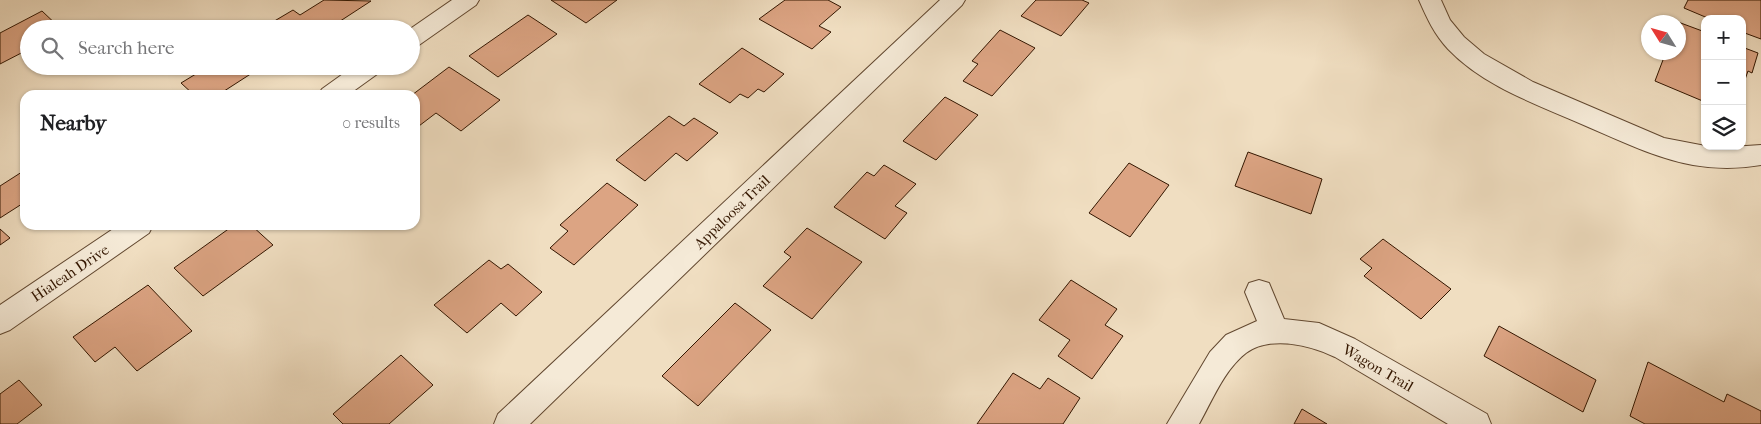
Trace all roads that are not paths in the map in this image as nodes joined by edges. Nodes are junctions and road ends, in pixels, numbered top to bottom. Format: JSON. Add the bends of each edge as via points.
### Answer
{"nodes":[{"id":1,"x":468,"y":0,"type":"edge"},
{"id":2,"x":954,"y":0,"type":"edge"},
{"id":3,"x":1430,"y":0,"type":"edge"},
{"id":4,"x":420,"y":33,"type":"edge"},
{"id":5,"x":359,"y":75,"type":"edge"},
{"id":6,"x":337,"y":90,"type":"edge"},
{"id":7,"x":1761,"y":155,"type":"edge"},
{"id":8,"x":133,"y":230,"type":"edge"},
{"id":9,"x":1259,"y":292,"type":"dead end"},
{"id":10,"x":0,"y":321,"type":"edge"},
{"id":11,"x":1275,"y":331,"type":"junction"},
{"id":12,"x":510,"y":424,"type":"edge"},
{"id":13,"x":1182,"y":424,"type":"edge"},
{"id":14,"x":1476,"y":424,"type":"edge"}],
"edges":[{"from":1,"to":4,"type":"street"},
{"from":2,"to":12,"type":"street","name":"Appaloosa Trail"},
{"from":3,"to":7,"type":"street","via":[[1444,29],[1463,50],[1504,78],[1670,150],[1719,158]]},
{"from":5,"to":6,"type":"street"},
{"from":8,"to":10,"type":"street","name":"Hialeah Drive"},
{"from":9,"to":11,"type":"street"},
{"from":11,"to":13,"type":"street","name":"Wagon Trail","via":[[1236,344],[1220,361]]},
{"from":11,"to":14,"type":"street","name":"Wagon Trail","via":[[1319,336],[1345,348]]}]}
